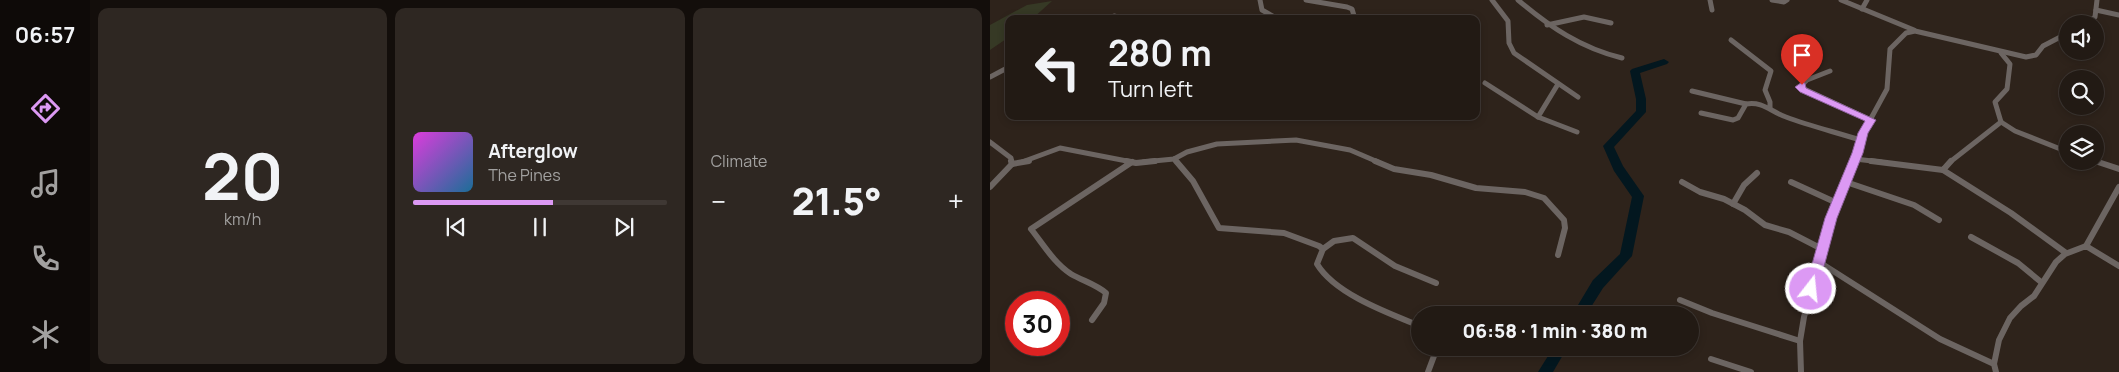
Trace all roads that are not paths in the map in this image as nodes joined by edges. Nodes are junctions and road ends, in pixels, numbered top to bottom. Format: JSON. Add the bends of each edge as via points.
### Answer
{"nodes":[{"id":1,"x":1260,"y":0,"type":"edge"},
{"id":2,"x":1306,"y":0,"type":"edge"},
{"id":3,"x":1492,"y":0,"type":"edge"},
{"id":4,"x":1518,"y":0,"type":"edge"},
{"id":5,"x":1710,"y":0,"type":"edge"},
{"id":6,"x":1772,"y":0,"type":"edge"},
{"id":7,"x":1787,"y":0,"type":"edge"},
{"id":8,"x":1841,"y":0,"type":"edge"},
{"id":9,"x":1867,"y":0,"type":"edge"},
{"id":10,"x":2097,"y":0,"type":"edge"},
{"id":11,"x":1862,"y":9,"type":"junction"},
{"id":12,"x":1712,"y":10,"type":"dead end"},
{"id":13,"x":2096,"y":10,"type":"junction"},
{"id":14,"x":1270,"y":15,"type":"edge"},
{"id":15,"x":1353,"y":15,"type":"edge"},
{"id":16,"x":2095,"y":15,"type":"edge"},
{"id":17,"x":2119,"y":15,"type":"edge"},
{"id":18,"x":1611,"y":23,"type":"dead end"},
{"id":19,"x":1547,"y":25,"type":"junction"},
{"id":20,"x":1915,"y":31,"type":"junction"},
{"id":21,"x":2059,"y":38,"type":"edge"},
{"id":22,"x":1731,"y":40,"type":"dead end"},
{"id":23,"x":2001,"y":53,"type":"junction"},
{"id":24,"x":1622,"y":58,"type":"dead end"},
{"id":25,"x":1005,"y":70,"type":"edge"},
{"id":26,"x":1830,"y":71,"type":"dead end"},
{"id":27,"x":990,"y":77,"type":"edge"},
{"id":28,"x":1485,"y":83,"type":"dead end"},
{"id":29,"x":1558,"y":84,"type":"junction"},
{"id":30,"x":1692,"y":91,"type":"dead end"},
{"id":31,"x":1578,"y":97,"type":"dead end"},
{"id":32,"x":1746,"y":104,"type":"junction"},
{"id":33,"x":1770,"y":108,"type":"junction"},
{"id":34,"x":1701,"y":113,"type":"dead end"},
{"id":35,"x":1538,"y":117,"type":"junction"},
{"id":36,"x":1871,"y":120,"type":"junction"},
{"id":37,"x":2001,"y":122,"type":"junction"},
{"id":38,"x":1577,"y":132,"type":"dead end"},
{"id":39,"x":1860,"y":140,"type":"junction"},
{"id":40,"x":990,"y":142,"type":"edge"},
{"id":41,"x":2059,"y":148,"type":"edge"},
{"id":42,"x":1174,"y":159,"type":"junction"},
{"id":43,"x":1855,"y":159,"type":"junction"},
{"id":44,"x":1132,"y":162,"type":"junction"},
{"id":45,"x":1012,"y":164,"type":"junction"},
{"id":46,"x":2104,"y":164,"type":"edge"},
{"id":47,"x":2119,"y":169,"type":"edge"},
{"id":48,"x":1943,"y":170,"type":"junction"},
{"id":49,"x":1757,"y":173,"type":"dead end"},
{"id":50,"x":1682,"y":182,"type":"dead end"},
{"id":51,"x":1791,"y":182,"type":"dead end"},
{"id":52,"x":1846,"y":182,"type":"junction"},
{"id":53,"x":2119,"y":186,"type":"edge"},
{"id":54,"x":990,"y":187,"type":"edge"},
{"id":55,"x":1837,"y":203,"type":"junction"},
{"id":56,"x":1733,"y":204,"type":"junction"},
{"id":57,"x":1938,"y":220,"type":"dead end"},
{"id":58,"x":1971,"y":237,"type":"dead end"},
{"id":59,"x":2086,"y":246,"type":"junction"},
{"id":60,"x":1323,"y":248,"type":"junction"},
{"id":61,"x":1822,"y":250,"type":"junction"},
{"id":62,"x":2066,"y":253,"type":"junction"},
{"id":63,"x":1558,"y":255,"type":"dead end"},
{"id":64,"x":1819,"y":262,"type":"junction"},
{"id":65,"x":2119,"y":266,"type":"edge"},
{"id":66,"x":1436,"y":282,"type":"dead end"},
{"id":67,"x":2041,"y":282,"type":"junction"},
{"id":68,"x":1680,"y":300,"type":"dead end"},
{"id":69,"x":1092,"y":320,"type":"dead end"},
{"id":70,"x":1411,"y":323,"type":"edge"},
{"id":71,"x":1800,"y":340,"type":"junction"},
{"id":72,"x":1434,"y":356,"type":"edge"},
{"id":73,"x":1711,"y":359,"type":"dead end"},
{"id":74,"x":1995,"y":368,"type":"edge"},
{"id":75,"x":1428,"y":372,"type":"edge"},
{"id":76,"x":1751,"y":372,"type":"edge"},
{"id":77,"x":1801,"y":372,"type":"edge"}],
"edges":[{"from":1,"to":14,"type":"street","via":[[1262,11]]},
{"from":2,"to":15,"type":"street","via":[[1347,7],[1352,9]]},
{"from":3,"to":29,"type":"street","via":[[1508,22],[1509,43],[1514,53]]},
{"from":4,"to":19,"type":"street"},
{"from":5,"to":12,"type":"street"},
{"from":6,"to":7,"type":"street"},
{"from":8,"to":11,"type":"street"},
{"from":9,"to":11,"type":"street"},
{"from":10,"to":13,"type":"street"},
{"from":11,"to":20,"type":"street"},
{"from":13,"to":16,"type":"street"},
{"from":13,"to":17,"type":"street"},
{"from":18,"to":19,"type":"street","via":[[1584,17]]},
{"from":19,"to":24,"type":"street","via":[[1592,51]]},
{"from":20,"to":23,"type":"street"},
{"from":20,"to":36,"type":"street","via":[[1906,33],[1890,48],[1887,89]]},
{"from":21,"to":23,"type":"street","via":[[2043,46],[2036,55],[2019,57]]},
{"from":22,"to":33,"type":"street","via":[[1770,71],[1771,77],[1764,86]]},
{"from":23,"to":37,"type":"street","via":[[2010,64],[2007,89],[1995,102]]},
{"from":25,"to":27,"type":"street"},
{"from":26,"to":36,"type":"street","via":[[1800,87]]},
{"from":28,"to":35,"type":"street"},
{"from":29,"to":31,"type":"street"},
{"from":29,"to":35,"type":"street"},
{"from":30,"to":32,"type":"street"},
{"from":32,"to":33,"type":"street"},
{"from":32,"to":34,"type":"street","via":[[1738,118],[1733,120]]},
{"from":33,"to":39,"type":"street","via":[[1783,116]]},
{"from":35,"to":38,"type":"street"},
{"from":36,"to":39,"type":"street"},
{"from":37,"to":41,"type":"street"},
{"from":37,"to":48,"type":"street","via":[[1952,159]]},
{"from":39,"to":43,"type":"street"},
{"from":40,"to":45,"type":"street","via":[[1011,158]]},
{"from":42,"to":44,"type":"street"},
{"from":42,"to":60,"type":"street","via":[[1202,196],[1219,228],[1284,233]]},
{"from":42,"to":63,"type":"street","via":[[1217,144],[1296,140],[1350,150],[1394,169],[1431,175],[1449,182],[1541,196],[1564,220]]},
{"from":43,"to":48,"type":"street"},
{"from":43,"to":52,"type":"street"},
{"from":44,"to":45,"type":"street","via":[[1067,148]]},
{"from":44,"to":69,"type":"street","via":[[1030,230],[1071,274],[1106,293],[1104,303]]},
{"from":45,"to":54,"type":"street"},
{"from":46,"to":47,"type":"street"},
{"from":48,"to":62,"type":"street"},
{"from":49,"to":56,"type":"street","via":[[1744,185]]},
{"from":50,"to":56,"type":"street"},
{"from":51,"to":55,"type":"street"},
{"from":52,"to":55,"type":"street"},
{"from":52,"to":57,"type":"street","via":[[1914,205]]},
{"from":53,"to":59,"type":"street","via":[[2110,197],[2107,211],[2089,236]]},
{"from":55,"to":61,"type":"street"},
{"from":56,"to":61,"type":"street","via":[[1765,225],[1789,232]]},
{"from":58,"to":67,"type":"street","via":[[2018,264]]},
{"from":59,"to":62,"type":"street"},
{"from":59,"to":65,"type":"street"},
{"from":60,"to":66,"type":"street","via":[[1334,241],[1353,238],[1395,266]]},
{"from":60,"to":70,"type":"street","via":[[1318,264],[1324,275],[1382,312]]},
{"from":61,"to":64,"type":"street"},
{"from":62,"to":67,"type":"street","via":[[2057,258]]},
{"from":64,"to":71,"type":"street"},
{"from":64,"to":74,"type":"street","via":[[1940,339]]},
{"from":67,"to":74,"type":"street","via":[[2037,293],[2022,305],[2000,335]]},
{"from":68,"to":71,"type":"street","via":[[1720,316]]},
{"from":71,"to":77,"type":"street"},
{"from":72,"to":75,"type":"street"},
{"from":73,"to":76,"type":"street"}]}
